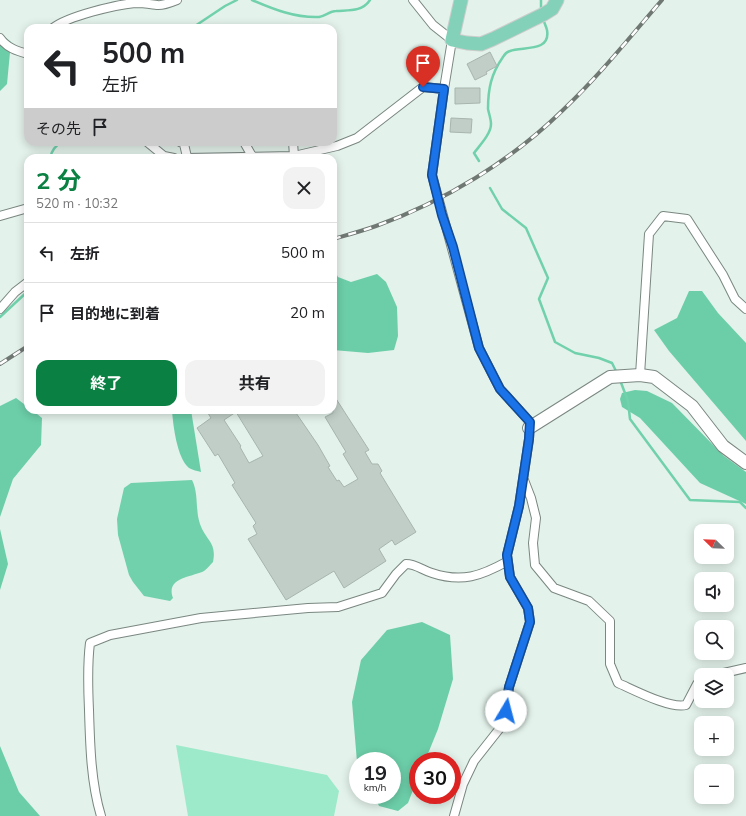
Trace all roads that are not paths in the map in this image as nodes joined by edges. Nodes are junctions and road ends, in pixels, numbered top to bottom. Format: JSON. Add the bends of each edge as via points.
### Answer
{"nodes":[{"id":1,"x":177,"y":0,"type":"edge"},
{"id":2,"x":413,"y":0,"type":"edge"},
{"id":3,"x":461,"y":0,"type":"edge"},
{"id":4,"x":557,"y":0,"type":"edge"},
{"id":5,"x":58,"y":24,"type":"edge"},
{"id":6,"x":0,"y":38,"type":"edge"},
{"id":7,"x":452,"y":40,"type":"junction"},
{"id":8,"x":24,"y":53,"type":"edge"},
{"id":9,"x":444,"y":89,"type":"junction"},
{"id":10,"x":151,"y":146,"type":"edge"},
{"id":11,"x":336,"y":146,"type":"edge"},
{"id":12,"x":337,"y":146,"type":"edge"},
{"id":13,"x":160,"y":154,"type":"edge"},
{"id":14,"x":302,"y":154,"type":"edge"},
{"id":15,"x":24,"y":209,"type":"edge"},
{"id":16,"x":0,"y":216,"type":"edge"},
{"id":17,"x":24,"y":285,"type":"edge"},
{"id":18,"x":0,"y":309,"type":"edge"},
{"id":19,"x":746,"y":309,"type":"edge"},
{"id":20,"x":640,"y":375,"type":"junction"},
{"id":21,"x":529,"y":428,"type":"junction"},
{"id":22,"x":746,"y":463,"type":"edge"},
{"id":23,"x":523,"y":479,"type":"junction"},
{"id":24,"x":508,"y":561,"type":"junction"},
{"id":25,"x":746,"y":668,"type":"edge"},
{"id":26,"x":734,"y":671,"type":"edge"},
{"id":27,"x":694,"y":690,"type":"edge"},
{"id":28,"x":102,"y":816,"type":"edge"},
{"id":29,"x":454,"y":816,"type":"edge"}],
"edges":[{"from":1,"to":5,"type":"street","via":[[158,6],[134,3],[73,17]]},
{"from":2,"to":7,"type":"street","via":[[433,25]]},
{"from":3,"to":7,"type":"main road"},
{"from":4,"to":7,"type":"main road","via":[[552,9],[481,44]]},
{"from":6,"to":8,"type":"street","via":[[13,49]]},
{"from":7,"to":9,"type":"street"},
{"from":9,"to":12,"type":"street","via":[[423,87],[357,138]]},
{"from":9,"to":21,"type":"street","via":[[432,175],[442,215],[453,247],[479,348],[500,389],[530,422]]},
{"from":10,"to":13,"type":"street"},
{"from":11,"to":14,"type":"street"},
{"from":15,"to":16,"type":"street"},
{"from":17,"to":18,"type":"street"},
{"from":19,"to":20,"type":"street","via":[[735,299],[723,275],[687,219],[662,216],[649,234]]},
{"from":20,"to":21,"type":"street","via":[[610,378]]},
{"from":20,"to":22,"type":"street","via":[[654,377],[692,406],[723,446]]},
{"from":21,"to":23,"type":"street"},
{"from":23,"to":24,"type":"street","via":[[507,555]]},
{"from":23,"to":27,"type":"street","via":[[536,518],[533,543],[535,565],[554,588],[589,600],[610,621],[610,664],[618,683],[680,707],[686,705]]},
{"from":24,"to":28,"type":"street","via":[[490,571],[464,579],[441,576],[413,564],[406,564],[382,593],[338,607],[201,618],[110,635],[90,643],[90,734],[96,799]]},
{"from":24,"to":29,"type":"street","via":[[510,577],[528,608],[530,622],[509,687],[504,723],[474,762],[463,784]]},
{"from":25,"to":26,"type":"street"}]}
